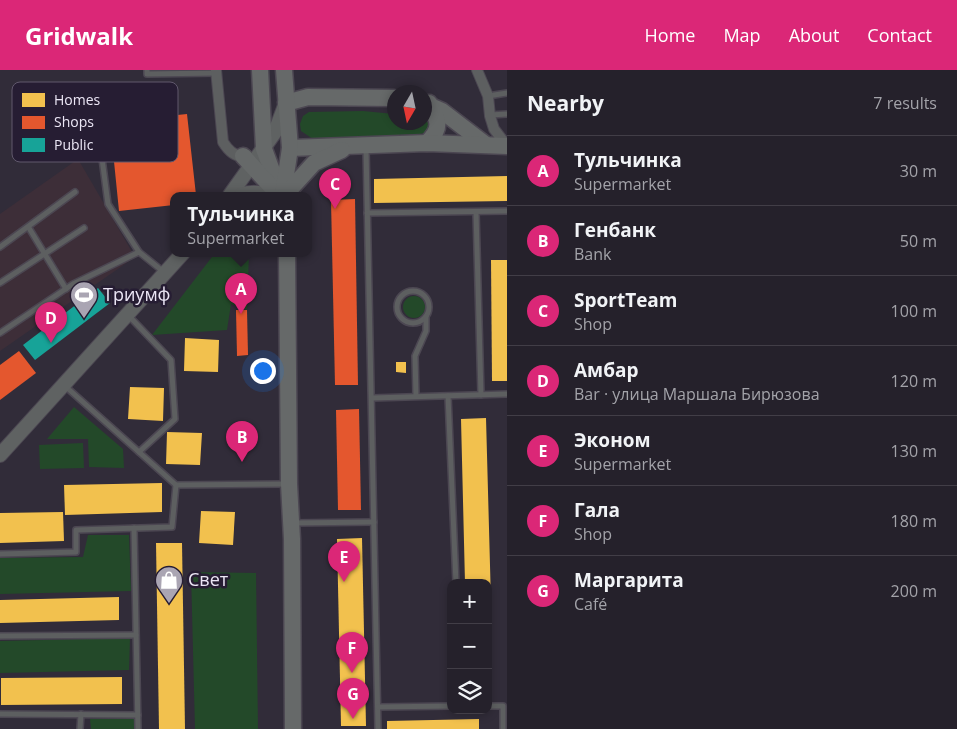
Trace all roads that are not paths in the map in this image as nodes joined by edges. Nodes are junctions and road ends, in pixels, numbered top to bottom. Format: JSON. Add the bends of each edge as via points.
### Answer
{"nodes":[{"id":1,"x":147,"y":70,"type":"edge"},
{"id":2,"x":260,"y":70,"type":"edge"},
{"id":3,"x":284,"y":70,"type":"edge"},
{"id":4,"x":477,"y":70,"type":"edge"},
{"id":5,"x":217,"y":72,"type":"edge"},
{"id":6,"x":507,"y":93,"type":"edge"},
{"id":7,"x":488,"y":96,"type":"junction"},
{"id":8,"x":387,"y":98,"type":"edge"},
{"id":9,"x":286,"y":103,"type":"junction"},
{"id":10,"x":432,"y":106,"type":"edge"},
{"id":11,"x":432,"y":112,"type":"edge"},
{"id":12,"x":507,"y":114,"type":"edge"},
{"id":13,"x":490,"y":116,"type":"junction"},
{"id":14,"x":275,"y":132,"type":"junction"},
{"id":15,"x":427,"y":144,"type":"junction"},
{"id":16,"x":485,"y":144,"type":"junction"},
{"id":17,"x":360,"y":145,"type":"junction"},
{"id":18,"x":507,"y":146,"type":"edge"},
{"id":19,"x":290,"y":148,"type":"junction"},
{"id":20,"x":264,"y":149,"type":"junction"},
{"id":21,"x":102,"y":162,"type":"edge"},
{"id":22,"x":246,"y":167,"type":"junction"},
{"id":23,"x":75,"y":192,"type":"dead end"},
{"id":24,"x":232,"y":192,"type":"edge"},
{"id":25,"x":278,"y":192,"type":"edge"},
{"id":26,"x":281,"y":192,"type":"edge"},
{"id":27,"x":283,"y":192,"type":"edge"},
{"id":28,"x":285,"y":192,"type":"edge"},
{"id":29,"x":507,"y":211,"type":"edge"},
{"id":30,"x":476,"y":212,"type":"junction"},
{"id":31,"x":367,"y":213,"type":"junction"},
{"id":32,"x":29,"y":228,"type":"junction"},
{"id":33,"x":84,"y":228,"type":"dead end"},
{"id":34,"x":0,"y":247,"type":"edge"},
{"id":35,"x":44,"y":252,"type":"junction"},
{"id":36,"x":139,"y":252,"type":"junction"},
{"id":37,"x":180,"y":257,"type":"edge"},
{"id":38,"x":287,"y":257,"type":"edge"},
{"id":39,"x":166,"y":273,"type":"junction"},
{"id":40,"x":0,"y":283,"type":"edge"},
{"id":41,"x":66,"y":289,"type":"junction"},
{"id":42,"x":127,"y":314,"type":"junction"},
{"id":43,"x":426,"y":317,"type":"junction"},
{"id":44,"x":0,"y":332,"type":"edge"},
{"id":45,"x":64,"y":385,"type":"junction"},
{"id":46,"x":481,"y":394,"type":"junction"},
{"id":47,"x":507,"y":394,"type":"edge"},
{"id":48,"x":416,"y":396,"type":"junction"},
{"id":49,"x":448,"y":396,"type":"junction"},
{"id":50,"x":372,"y":398,"type":"junction"},
{"id":51,"x":140,"y":452,"type":"junction"},
{"id":52,"x":0,"y":455,"type":"edge"},
{"id":53,"x":289,"y":484,"type":"junction"},
{"id":54,"x":176,"y":485,"type":"junction"},
{"id":55,"x":292,"y":522,"type":"junction"},
{"id":56,"x":374,"y":522,"type":"junction"},
{"id":57,"x":134,"y":528,"type":"junction"},
{"id":58,"x":0,"y":554,"type":"edge"},
{"id":59,"x":456,"y":579,"type":"edge"},
{"id":60,"x":136,"y":635,"type":"junction"},
{"id":61,"x":0,"y":636,"type":"edge"},
{"id":62,"x":447,"y":706,"type":"edge"},
{"id":63,"x":492,"y":706,"type":"edge"},
{"id":64,"x":378,"y":707,"type":"junction"},
{"id":65,"x":0,"y":714,"type":"edge"},
{"id":66,"x":81,"y":714,"type":"junction"},
{"id":67,"x":138,"y":714,"type":"junction"},
{"id":68,"x":80,"y":729,"type":"edge"},
{"id":69,"x":138,"y":729,"type":"edge"},
{"id":70,"x":293,"y":729,"type":"edge"},
{"id":71,"x":378,"y":729,"type":"edge"},
{"id":72,"x":503,"y":729,"type":"edge"}],
"edges":[{"from":1,"to":5,"type":"lane","via":[[147,74]]},
{"from":2,"to":14,"type":"main road"},
{"from":2,"to":20,"type":"main road"},
{"from":3,"to":9,"type":"main road"},
{"from":4,"to":7,"type":"street"},
{"from":5,"to":22,"type":"street","via":[[224,142]]},
{"from":6,"to":7,"type":"lane"},
{"from":7,"to":13,"type":"street"},
{"from":8,"to":9,"type":"main road","via":[[308,97]]},
{"from":9,"to":14,"type":"main road"},
{"from":9,"to":19,"type":"main road"},
{"from":10,"to":16,"type":"main road"},
{"from":11,"to":15,"type":"main road","via":[[438,123],[435,135]]},
{"from":12,"to":13,"type":"lane"},
{"from":13,"to":18,"type":"street","via":[[494,129]]},
{"from":14,"to":19,"type":"main road"},
{"from":14,"to":20,"type":"main road"},
{"from":15,"to":16,"type":"main road"},
{"from":15,"to":17,"type":"main road"},
{"from":16,"to":18,"type":"main road"},
{"from":17,"to":19,"type":"main road"},
{"from":17,"to":28,"type":"main road","via":[[314,163]]},
{"from":17,"to":31,"type":"lane"},
{"from":19,"to":27,"type":"main road"},
{"from":20,"to":22,"type":"main road"},
{"from":20,"to":26,"type":"main road"},
{"from":21,"to":36,"type":"lane","via":[[108,204]]},
{"from":22,"to":24,"type":"main road"},
{"from":22,"to":25,"type":"main road"},
{"from":23,"to":32,"type":"lane"},
{"from":29,"to":30,"type":"lane"},
{"from":30,"to":31,"type":"lane"},
{"from":30,"to":46,"type":"lane"},
{"from":31,"to":50,"type":"lane"},
{"from":32,"to":34,"type":"lane"},
{"from":32,"to":35,"type":"lane"},
{"from":33,"to":35,"type":"lane"},
{"from":35,"to":40,"type":"lane"},
{"from":35,"to":41,"type":"lane"},
{"from":36,"to":39,"type":"lane"},
{"from":36,"to":41,"type":"lane"},
{"from":37,"to":39,"type":"main road"},
{"from":38,"to":53,"type":"main road"},
{"from":39,"to":42,"type":"main road"},
{"from":41,"to":44,"type":"lane"},
{"from":42,"to":45,"type":"main road"},
{"from":42,"to":51,"type":"lane","via":[[170,360],[175,419]]},
{"from":43,"to":43,"type":"lane","via":[[417,322],[407,322],[399,314],[399,298],[407,291],[422,293],[430,307]]},
{"from":43,"to":48,"type":"lane","via":[[426,331],[415,356]]},
{"from":45,"to":51,"type":"lane"},
{"from":45,"to":52,"type":"main road"},
{"from":46,"to":47,"type":"lane"},
{"from":46,"to":49,"type":"lane"},
{"from":48,"to":49,"type":"lane"},
{"from":48,"to":50,"type":"lane"},
{"from":49,"to":59,"type":"lane"},
{"from":50,"to":56,"type":"lane"},
{"from":51,"to":54,"type":"lane"},
{"from":53,"to":54,"type":"lane"},
{"from":53,"to":55,"type":"main road"},
{"from":54,"to":57,"type":"lane","via":[[172,527]]},
{"from":55,"to":56,"type":"lane"},
{"from":55,"to":70,"type":"main road"},
{"from":56,"to":64,"type":"lane"},
{"from":57,"to":58,"type":"lane","via":[[76,530],[76,552]]},
{"from":57,"to":60,"type":"lane"},
{"from":60,"to":61,"type":"lane"},
{"from":60,"to":67,"type":"lane"},
{"from":62,"to":64,"type":"lane"},
{"from":63,"to":72,"type":"lane","via":[[503,706]]},
{"from":64,"to":71,"type":"lane"},
{"from":65,"to":66,"type":"lane"},
{"from":66,"to":67,"type":"lane"},
{"from":66,"to":68,"type":"lane"},
{"from":67,"to":69,"type":"lane"}]}
